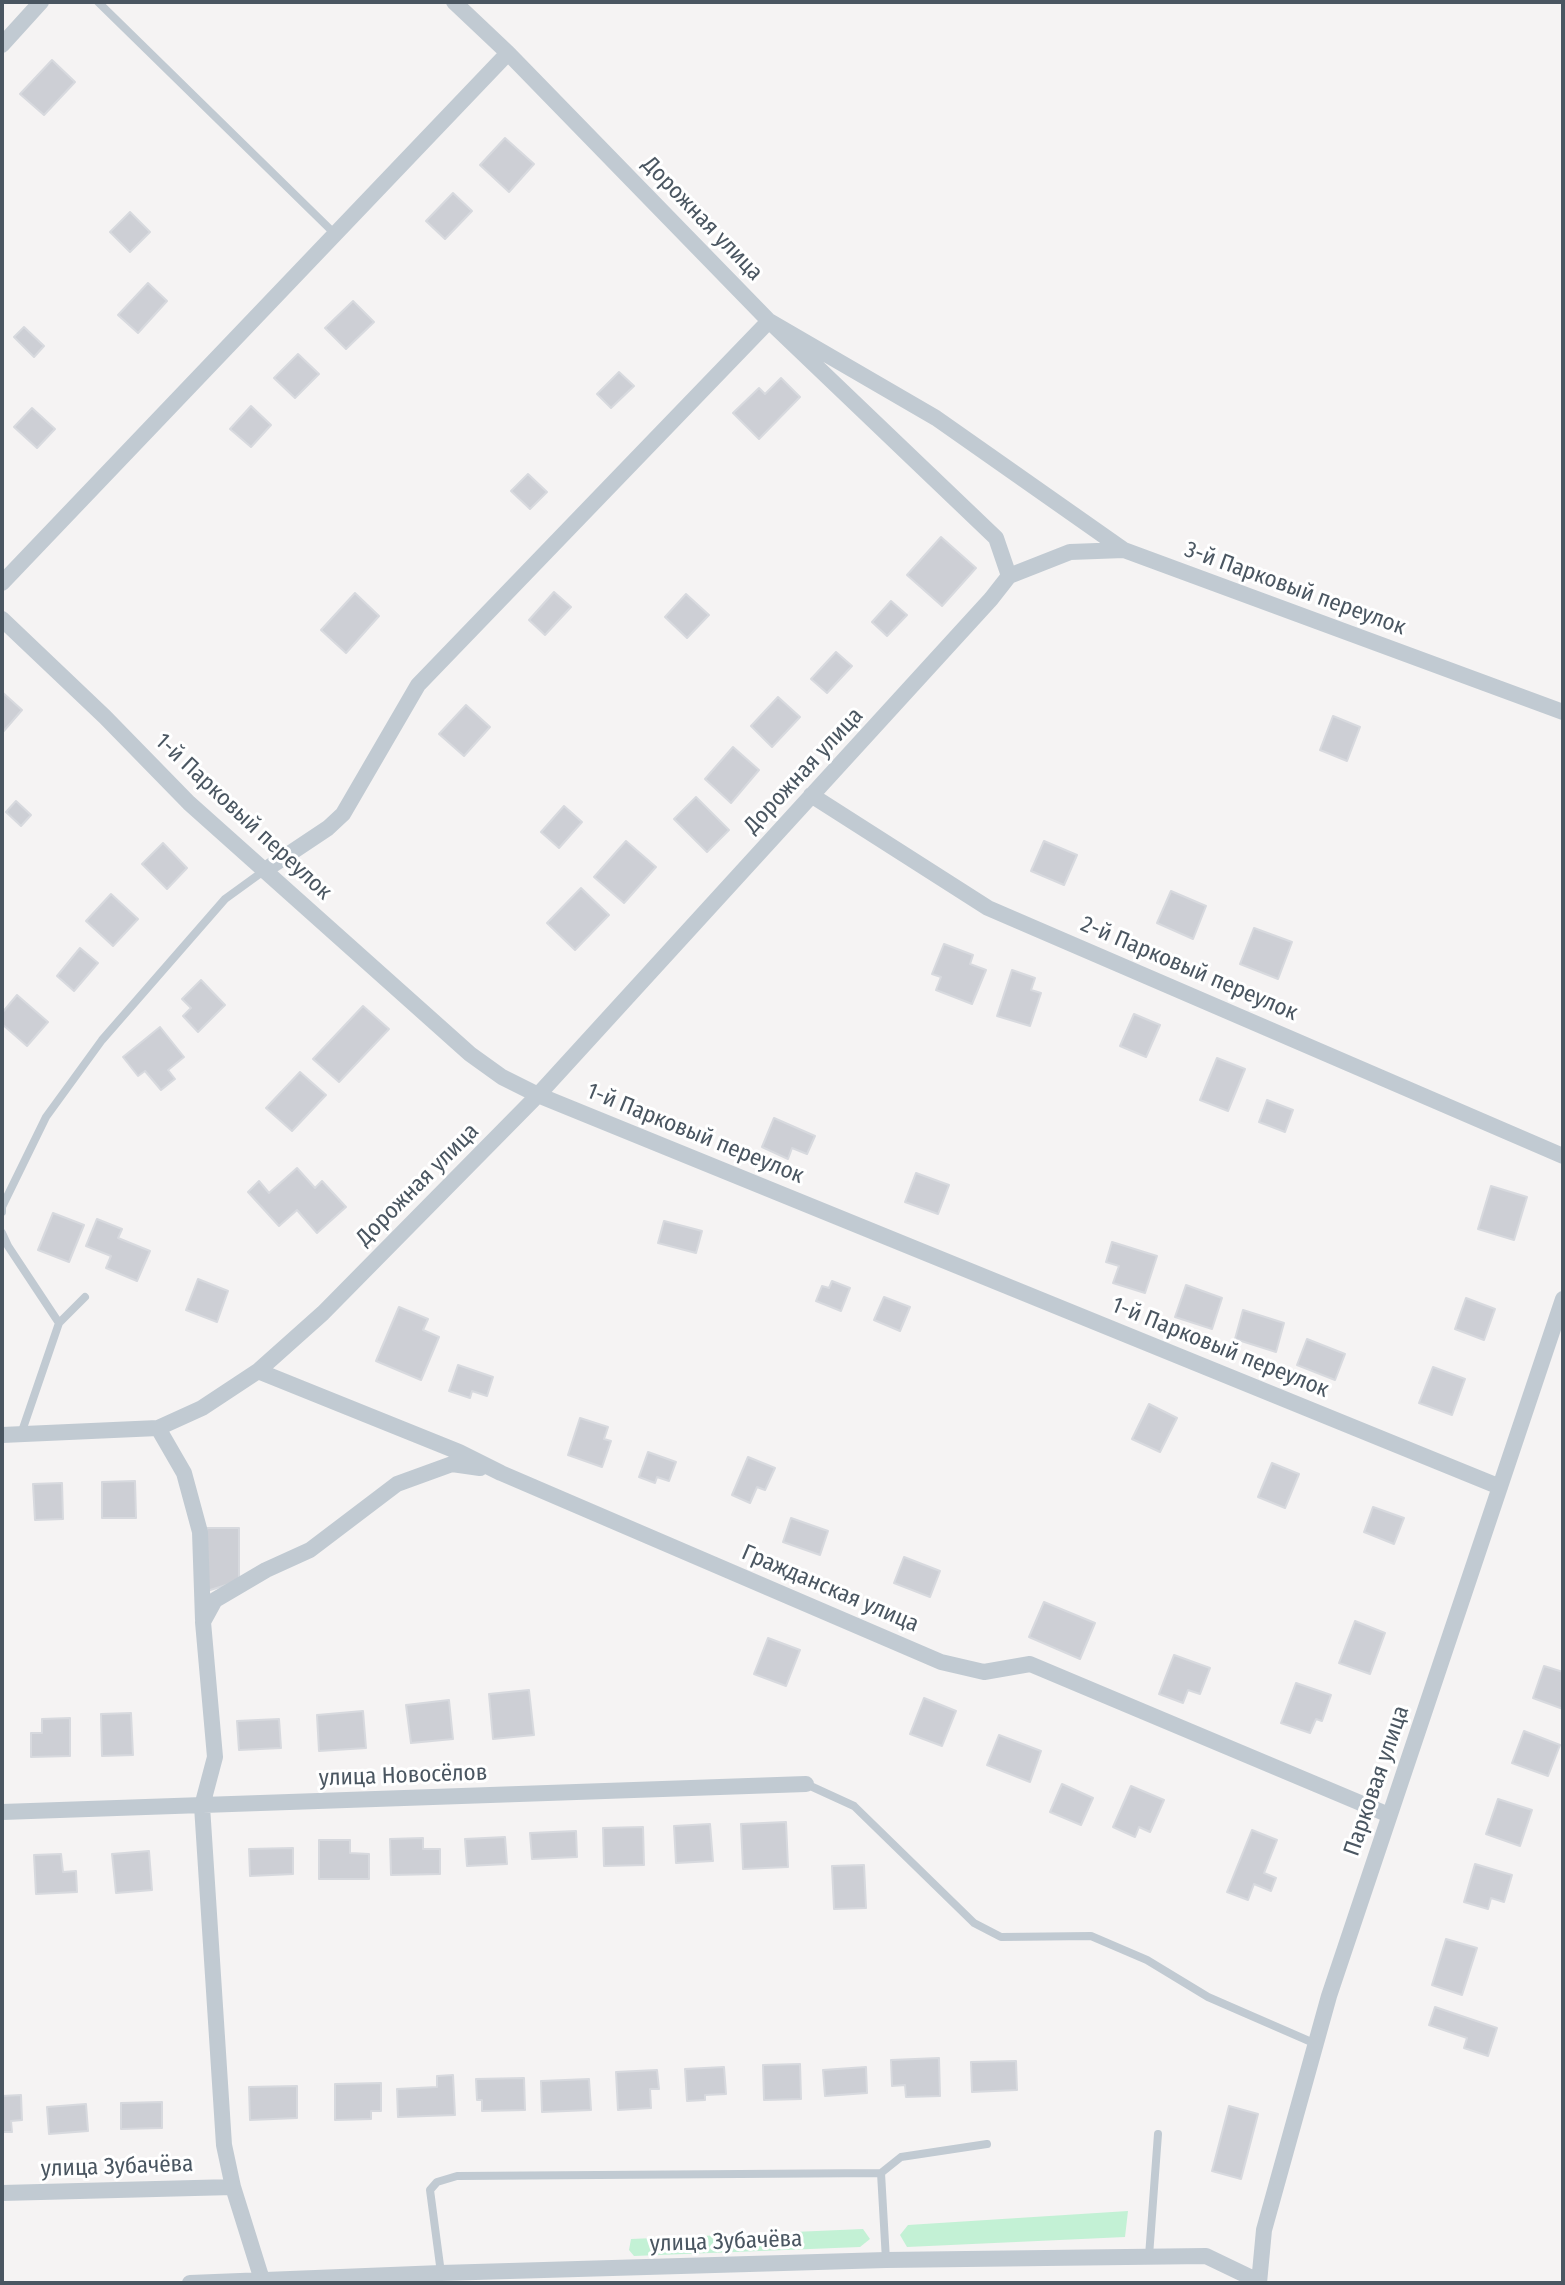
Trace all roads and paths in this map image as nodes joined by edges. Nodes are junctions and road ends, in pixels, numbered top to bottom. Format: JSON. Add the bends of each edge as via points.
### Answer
{"nodes":[{"id":1,"x":41,"y":2,"type":"edge"},
{"id":2,"x":98,"y":2,"type":"edge"},
{"id":3,"x":454,"y":2,"type":"edge"},
{"id":4,"x":2,"y":45,"type":"edge"},
{"id":5,"x":508,"y":53,"type":"junction"},
{"id":6,"x":335,"y":234,"type":"junction"},
{"id":7,"x":769,"y":321,"type":"junction"},
{"id":8,"x":1124,"y":550,"type":"junction"},
{"id":9,"x":1009,"y":576,"type":"junction"},
{"id":10,"x":2,"y":583,"type":"edge"},
{"id":11,"x":2,"y":619,"type":"edge"},
{"id":12,"x":1563,"y":712,"type":"edge"},
{"id":13,"x":811,"y":795,"type":"junction"},
{"id":14,"x":265,"y":870,"type":"junction"},
{"id":15,"x":538,"y":1095,"type":"junction"},
{"id":16,"x":1563,"y":1156,"type":"edge"},
{"id":17,"x":2,"y":1212,"type":"edge"},
{"id":18,"x":2,"y":1233,"type":"edge"},
{"id":19,"x":85,"y":1297,"type":"dead end"},
{"id":20,"x":1563,"y":1299,"type":"edge"},
{"id":21,"x":59,"y":1323,"type":"junction"},
{"id":22,"x":258,"y":1371,"type":"junction"},
{"id":23,"x":158,"y":1429,"type":"junction"},
{"id":24,"x":21,"y":1434,"type":"junction"},
{"id":25,"x":2,"y":1435,"type":"edge"},
{"id":26,"x":501,"y":1473,"type":"junction"},
{"id":27,"x":1500,"y":1487,"type":"junction"},
{"id":28,"x":203,"y":1622,"type":"junction"},
{"id":29,"x":806,"y":1784,"type":"joint"},
{"id":30,"x":202,"y":1806,"type":"junction"},
{"id":31,"x":2,"y":1812,"type":"edge"},
{"id":32,"x":1389,"y":1815,"type":"junction"},
{"id":33,"x":1316,"y":2044,"type":"junction"},
{"id":34,"x":1158,"y":2134,"type":"dead end"},
{"id":35,"x":987,"y":2144,"type":"dead end"},
{"id":36,"x":881,"y":2173,"type":"junction"},
{"id":37,"x":233,"y":2187,"type":"junction"},
{"id":38,"x":2,"y":2193,"type":"edge"},
{"id":39,"x":1149,"y":2256,"type":"junction"},
{"id":40,"x":886,"y":2260,"type":"junction"},
{"id":41,"x":441,"y":2273,"type":"junction"},
{"id":42,"x":262,"y":2281,"type":"edge"},
{"id":43,"x":1259,"y":2282,"type":"edge"},
{"id":44,"x":190,"y":2283,"type":"edge"}],
"edges":[{"from":1,"to":4,"type":"street"},
{"from":2,"to":6,"type":"lane"},
{"from":3,"to":5,"type":"street","name":"Дорожная улица"},
{"from":5,"to":6,"type":"street"},
{"from":5,"to":7,"type":"street","name":"Дорожная улица"},
{"from":6,"to":10,"type":"street"},
{"from":7,"to":8,"type":"street","via":[[936,418]]},
{"from":7,"to":9,"type":"street","name":"Дорожная улица","via":[[996,538]]},
{"from":7,"to":14,"type":"street","via":[[418,685],[343,814]]},
{"from":8,"to":9,"type":"street","name":"3-й Парковый переулок","via":[[1070,552]]},
{"from":8,"to":12,"type":"street","name":"3-й Парковый переулок"},
{"from":9,"to":13,"type":"street","name":"Дорожная улица"},
{"from":11,"to":14,"type":"street","name":"1-й Парковый переулок","via":[[189,803]]},
{"from":13,"to":15,"type":"street","name":"Дорожная улица"},
{"from":13,"to":16,"type":"street","name":"2-й Парковый переулок","via":[[988,908]]},
{"from":14,"to":15,"type":"street","name":"1-й Парковый переулок","via":[[470,1054]]},
{"from":14,"to":17,"type":"lane","via":[[225,899],[102,1040],[46,1117]]},
{"from":15,"to":22,"type":"street","name":"Дорожная улица","via":[[323,1313]]},
{"from":15,"to":27,"type":"street","name":"1-й Парковый переулок"},
{"from":18,"to":21,"type":"lane"},
{"from":19,"to":21,"type":"lane"},
{"from":20,"to":27,"type":"street","name":"Парковая улица"},
{"from":21,"to":24,"type":"lane"},
{"from":22,"to":23,"type":"street","name":"Дорожная улица","via":[[202,1408]]},
{"from":22,"to":26,"type":"street","name":"Гражданская улица"},
{"from":23,"to":24,"type":"street","name":"Дорожная улица"},
{"from":23,"to":28,"type":"street","via":[[184,1474],[200,1532]]},
{"from":24,"to":25,"type":"street","name":"Дорожная улица"},
{"from":26,"to":28,"type":"street","via":[[452,1464],[397,1484],[310,1550],[215,1600]]},
{"from":26,"to":32,"type":"street","name":"Гражданская улица","via":[[941,1662],[984,1672],[1030,1664]]},
{"from":27,"to":32,"type":"street","name":"Парковая улица"},
{"from":28,"to":30,"type":"street","via":[[215,1757]]},
{"from":29,"to":30,"type":"street","name":"улица Новосёлов"},
{"from":29,"to":33,"type":"lane","via":[[854,1806],[975,1923],[1001,1937],[1091,1936],[1147,1959],[1208,1997]]},
{"from":30,"to":31,"type":"street","name":"улица Новосёлов"},
{"from":30,"to":37,"type":"street","via":[[224,2145]]},
{"from":32,"to":33,"type":"street","name":"Парковая улица"},
{"from":33,"to":43,"type":"street","name":"Парковая улица","via":[[1264,2230]]},
{"from":34,"to":39,"type":"lane"},
{"from":35,"to":36,"type":"lane","via":[[901,2157]]},
{"from":36,"to":40,"type":"lane"},
{"from":36,"to":41,"type":"lane","via":[[457,2176],[437,2182],[430,2190]]},
{"from":37,"to":38,"type":"street","name":"улица Зубачёва"},
{"from":37,"to":42,"type":"street"},
{"from":39,"to":40,"type":"street","name":"улица Зубачёва"},
{"from":39,"to":43,"type":"street","name":"улица Зубачёва","via":[[1206,2256]]},
{"from":40,"to":41,"type":"street","name":"улица Зубачёва"},
{"from":41,"to":42,"type":"street","name":"улица Зубачёва"},
{"from":42,"to":44,"type":"street","name":"улица Зубачёва"}]}
